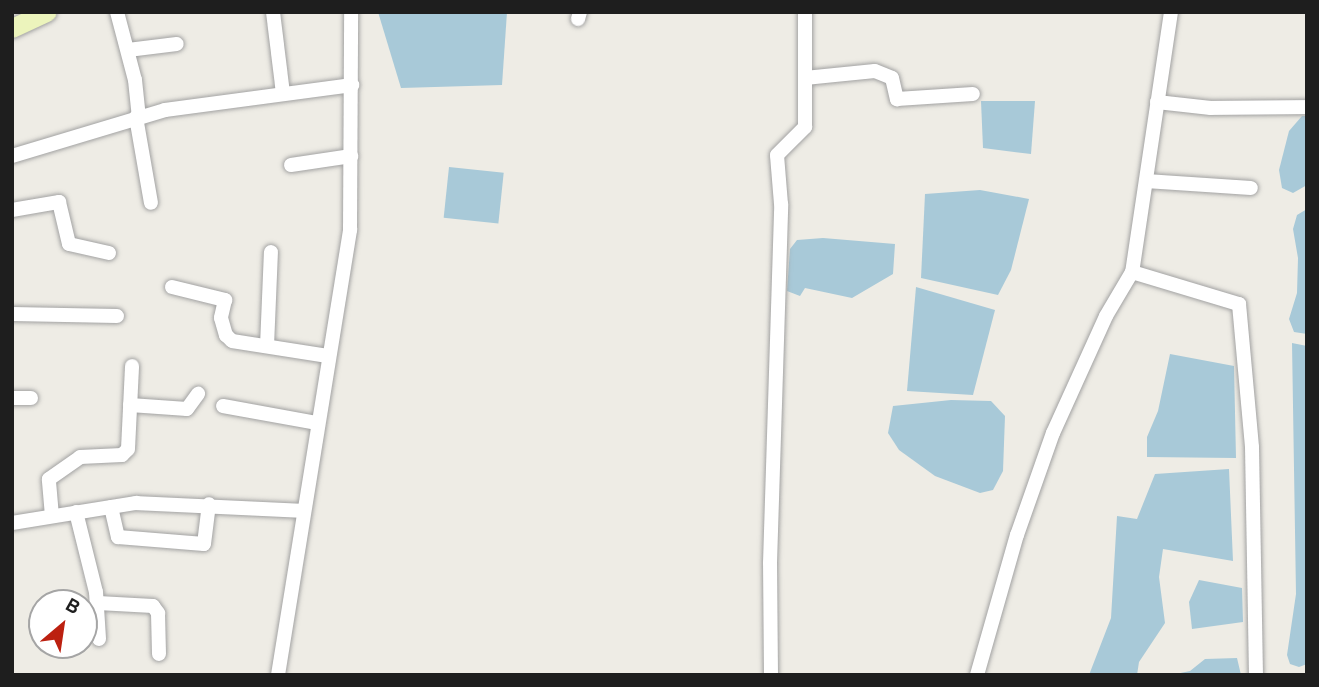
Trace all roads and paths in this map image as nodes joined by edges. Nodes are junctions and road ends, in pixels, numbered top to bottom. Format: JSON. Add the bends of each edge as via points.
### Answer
{"nodes":[{"id":1,"x":47,"y":12,"type":"edge"},
{"id":2,"x":117,"y":12,"type":"edge"},
{"id":3,"x":273,"y":12,"type":"edge"},
{"id":4,"x":351,"y":12,"type":"edge"},
{"id":5,"x":806,"y":12,"type":"edge"},
{"id":6,"x":1171,"y":12,"type":"edge"},
{"id":7,"x":13,"y":26,"type":"edge"},
{"id":8,"x":177,"y":44,"type":"dead end"},
{"id":9,"x":128,"y":50,"type":"junction"},
{"id":10,"x":805,"y":78,"type":"junction"},
{"id":11,"x":352,"y":85,"type":"junction"},
{"id":12,"x":283,"y":93,"type":"junction"},
{"id":13,"x":973,"y":94,"type":"dead end"},
{"id":14,"x":1157,"y":102,"type":"junction"},
{"id":15,"x":1307,"y":107,"type":"edge"},
{"id":16,"x":138,"y":116,"type":"junction"},
{"id":17,"x":12,"y":156,"type":"edge"},
{"id":18,"x":351,"y":156,"type":"junction"},
{"id":19,"x":291,"y":165,"type":"dead end"},
{"id":20,"x":1146,"y":181,"type":"junction"},
{"id":21,"x":1251,"y":188,"type":"dead end"},
{"id":22,"x":151,"y":203,"type":"dead end"},
{"id":23,"x":12,"y":210,"type":"edge"},
{"id":24,"x":271,"y":252,"type":"dead end"},
{"id":25,"x":109,"y":253,"type":"dead end"},
{"id":26,"x":1132,"y":272,"type":"junction"},
{"id":27,"x":172,"y":287,"type":"dead end"},
{"id":28,"x":12,"y":314,"type":"edge"},
{"id":29,"x":117,"y":316,"type":"dead end"},
{"id":30,"x":267,"y":346,"type":"junction"},
{"id":31,"x":328,"y":356,"type":"junction"},
{"id":32,"x":132,"y":366,"type":"dead end"},
{"id":33,"x":198,"y":394,"type":"dead end"},
{"id":34,"x":12,"y":398,"type":"edge"},
{"id":35,"x":31,"y":398,"type":"dead end"},
{"id":36,"x":130,"y":405,"type":"junction"},
{"id":37,"x":223,"y":406,"type":"dead end"},
{"id":38,"x":317,"y":423,"type":"junction"},
{"id":39,"x":209,"y":505,"type":"junction"},
{"id":40,"x":111,"y":507,"type":"junction"},
{"id":41,"x":76,"y":512,"type":"junction"},
{"id":42,"x":304,"y":512,"type":"junction"},
{"id":43,"x":52,"y":516,"type":"junction"},
{"id":44,"x":12,"y":523,"type":"edge"},
{"id":45,"x":95,"y":589,"type":"edge"},
{"id":46,"x":98,"y":603,"type":"joint"},
{"id":47,"x":99,"y":639,"type":"dead end"},
{"id":48,"x":159,"y":654,"type":"dead end"},
{"id":49,"x":278,"y":675,"type":"edge"},
{"id":50,"x":771,"y":675,"type":"edge"},
{"id":51,"x":977,"y":675,"type":"edge"},
{"id":52,"x":1256,"y":675,"type":"edge"}],
"edges":[{"from":1,"to":7,"type":"street"},
{"from":2,"to":9,"type":"street"},
{"from":3,"to":12,"type":"street"},
{"from":4,"to":11,"type":"street"},
{"from":5,"to":10,"type":"street"},
{"from":6,"to":14,"type":"street"},
{"from":8,"to":9,"type":"street"},
{"from":9,"to":16,"type":"street"},
{"from":10,"to":13,"type":"street","via":[[875,71],[892,78],[897,99]]},
{"from":10,"to":50,"type":"street","via":[[804,131],[783,144],[777,155],[781,204]]},
{"from":11,"to":12,"type":"street"},
{"from":11,"to":18,"type":"street"},
{"from":12,"to":16,"type":"street"},
{"from":14,"to":15,"type":"street","via":[[1211,108]]},
{"from":14,"to":20,"type":"street"},
{"from":16,"to":17,"type":"street"},
{"from":16,"to":22,"type":"street"},
{"from":18,"to":19,"type":"street"},
{"from":18,"to":31,"type":"street","via":[[350,230]]},
{"from":20,"to":21,"type":"street"},
{"from":20,"to":26,"type":"street"},
{"from":23,"to":25,"type":"street","via":[[59,202],[69,244]]},
{"from":24,"to":30,"type":"street"},
{"from":26,"to":51,"type":"street","via":[[1106,316],[1053,433],[1017,535]]},
{"from":26,"to":52,"type":"street","via":[[1239,304],[1252,447]]},
{"from":27,"to":30,"type":"street","via":[[222,297],[221,318],[227,338]]},
{"from":28,"to":29,"type":"street"},
{"from":30,"to":31,"type":"street"},
{"from":31,"to":38,"type":"street"},
{"from":32,"to":36,"type":"street"},
{"from":33,"to":36,"type":"street","via":[[187,409]]},
{"from":34,"to":35,"type":"street"},
{"from":36,"to":43,"type":"street","via":[[126,452],[80,457],[49,479]]},
{"from":37,"to":38,"type":"street"},
{"from":38,"to":42,"type":"street"},
{"from":39,"to":40,"type":"street"},
{"from":39,"to":40,"type":"street","via":[[204,544],[118,537]]},
{"from":39,"to":42,"type":"street"},
{"from":40,"to":41,"type":"street"},
{"from":41,"to":43,"type":"street"},
{"from":41,"to":45,"type":"street"},
{"from":42,"to":49,"type":"street"},
{"from":43,"to":44,"type":"street"},
{"from":46,"to":47,"type":"street"},
{"from":46,"to":48,"type":"street","via":[[153,606],[158,613]]}]}
